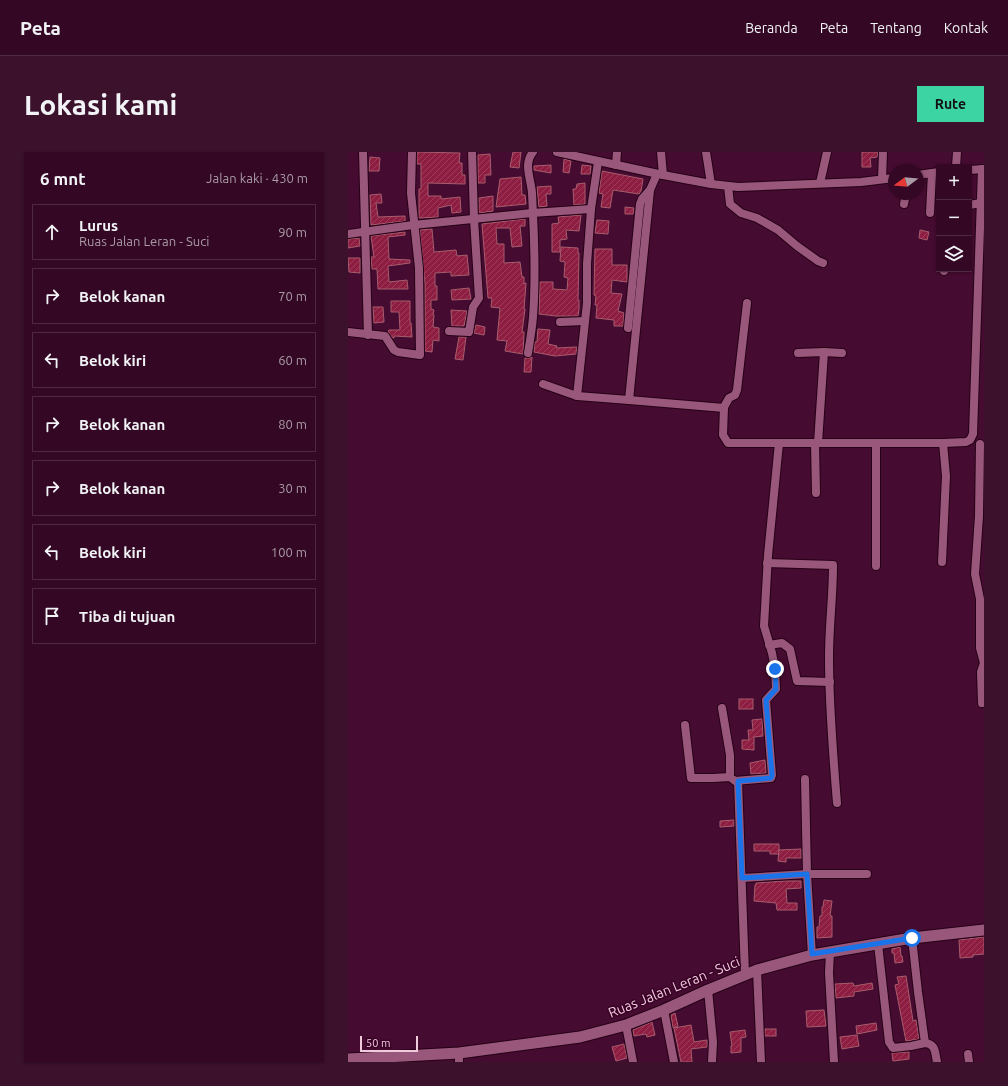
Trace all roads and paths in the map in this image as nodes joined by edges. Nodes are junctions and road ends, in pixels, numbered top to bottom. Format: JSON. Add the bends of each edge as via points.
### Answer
{"nodes":[{"id":1,"x":362,"y":152,"type":"edge"},
{"id":2,"x":412,"y":152,"type":"edge"},
{"id":3,"x":472,"y":152,"type":"edge"},
{"id":4,"x":533,"y":152,"type":"edge"},
{"id":5,"x":557,"y":152,"type":"edge"},
{"id":6,"x":617,"y":152,"type":"edge"},
{"id":7,"x":661,"y":152,"type":"edge"},
{"id":8,"x":706,"y":152,"type":"edge"},
{"id":9,"x":827,"y":152,"type":"edge"},
{"id":10,"x":883,"y":152,"type":"edge"},
{"id":11,"x":957,"y":152,"type":"edge"},
{"id":12,"x":598,"y":162,"type":"junction"},
{"id":13,"x":956,"y":164,"type":"edge"},
{"id":14,"x":616,"y":165,"type":"junction"},
{"id":15,"x":983,"y":169,"type":"edge"},
{"id":16,"x":972,"y":170,"type":"edge"},
{"id":17,"x":936,"y":172,"type":"edge"},
{"id":18,"x":924,"y":174,"type":"edge"},
{"id":19,"x":660,"y":175,"type":"junction"},
{"id":20,"x":888,"y":178,"type":"edge"},
{"id":21,"x":882,"y":179,"type":"junction"},
{"id":22,"x":820,"y":183,"type":"junction"},
{"id":23,"x":710,"y":184,"type":"junction"},
{"id":24,"x":728,"y":186,"type":"junction"},
{"id":25,"x":646,"y":195,"type":"junction"},
{"id":26,"x":905,"y":200,"type":"edge"},
{"id":27,"x":981,"y":203,"type":"junction"},
{"id":28,"x":904,"y":204,"type":"dead end"},
{"id":29,"x":972,"y":205,"type":"edge"},
{"id":30,"x":591,"y":209,"type":"junction"},
{"id":31,"x":532,"y":213,"type":"junction"},
{"id":32,"x":930,"y":213,"type":"dead end"},
{"id":33,"x":474,"y":219,"type":"junction"},
{"id":34,"x":414,"y":225,"type":"junction"},
{"id":35,"x":365,"y":232,"type":"junction"},
{"id":36,"x":348,"y":234,"type":"edge"},
{"id":37,"x":641,"y":237,"type":"junction"},
{"id":38,"x":823,"y":263,"type":"dead end"},
{"id":39,"x":981,"y":274,"type":"edge"},
{"id":40,"x":746,"y":303,"type":"dead end"},
{"id":41,"x":585,"y":321,"type":"junction"},
{"id":42,"x":560,"y":322,"type":"dead end"},
{"id":43,"x":628,"y":328,"type":"dead end"},
{"id":44,"x":449,"y":331,"type":"dead end"},
{"id":45,"x":348,"y":332,"type":"edge"},
{"id":46,"x":368,"y":335,"type":"junction"},
{"id":47,"x":824,"y":352,"type":"junction"},
{"id":48,"x":528,"y":353,"type":"dead end"},
{"id":49,"x":798,"y":353,"type":"dead end"},
{"id":50,"x":842,"y":353,"type":"dead end"},
{"id":51,"x":543,"y":384,"type":"dead end"},
{"id":52,"x":577,"y":396,"type":"junction"},
{"id":53,"x":629,"y":400,"type":"junction"},
{"id":54,"x":724,"y":408,"type":"junction"},
{"id":55,"x":966,"y":442,"type":"junction"},
{"id":56,"x":779,"y":443,"type":"junction"},
{"id":57,"x":817,"y":443,"type":"junction"},
{"id":58,"x":876,"y":443,"type":"junction"},
{"id":59,"x":943,"y":444,"type":"junction"},
{"id":60,"x":982,"y":444,"type":"edge"},
{"id":61,"x":816,"y":493,"type":"dead end"},
{"id":62,"x":942,"y":562,"type":"dead end"},
{"id":63,"x":767,"y":563,"type":"junction"},
{"id":64,"x":876,"y":566,"type":"dead end"},
{"id":65,"x":769,"y":645,"type":"junction"},
{"id":66,"x":830,"y":682,"type":"junction"},
{"id":67,"x":982,"y":703,"type":"dead end"},
{"id":68,"x":722,"y":708,"type":"dead end"},
{"id":69,"x":685,"y":725,"type":"dead end"},
{"id":70,"x":730,"y":776,"type":"junction"},
{"id":71,"x":805,"y":779,"type":"dead end"},
{"id":72,"x":738,"y":781,"type":"junction"},
{"id":73,"x":837,"y":803,"type":"dead end"},
{"id":74,"x":807,"y":874,"type":"junction"},
{"id":75,"x":868,"y":874,"type":"dead end"},
{"id":76,"x":742,"y":878,"type":"junction"},
{"id":77,"x":984,"y":930,"type":"edge"},
{"id":78,"x":912,"y":938,"type":"junction"},
{"id":79,"x":878,"y":944,"type":"junction"},
{"id":80,"x":830,"y":952,"type":"junction"},
{"id":81,"x":812,"y":954,"type":"junction"},
{"id":82,"x":757,"y":970,"type":"junction"},
{"id":83,"x":745,"y":974,"type":"junction"},
{"id":84,"x":708,"y":990,"type":"junction"},
{"id":85,"x":664,"y":1010,"type":"junction"},
{"id":86,"x":626,"y":1025,"type":"junction"},
{"id":87,"x":925,"y":1043,"type":"junction"},
{"id":88,"x":459,"y":1057,"type":"edge"},
{"id":89,"x":348,"y":1059,"type":"edge"},
{"id":90,"x":633,"y":1062,"type":"edge"},
{"id":91,"x":674,"y":1062,"type":"edge"},
{"id":92,"x":712,"y":1062,"type":"edge"},
{"id":93,"x":761,"y":1062,"type":"edge"},
{"id":94,"x":834,"y":1062,"type":"edge"},
{"id":95,"x":936,"y":1062,"type":"edge"}],
"edges":[{"from":1,"to":35,"type":"street"},
{"from":2,"to":34,"type":"street","via":[[411,193]]},
{"from":3,"to":33,"type":"street"},
{"from":4,"to":31,"type":"street","via":[[528,157]]},
{"from":5,"to":12,"type":"street"},
{"from":6,"to":14,"type":"street"},
{"from":7,"to":19,"type":"street"},
{"from":8,"to":23,"type":"street"},
{"from":9,"to":22,"type":"street"},
{"from":10,"to":21,"type":"street"},
{"from":11,"to":13,"type":"street"},
{"from":12,"to":14,"type":"street"},
{"from":12,"to":30,"type":"street"},
{"from":14,"to":19,"type":"street"},
{"from":15,"to":16,"type":"street"},
{"from":15,"to":27,"type":"street"},
{"from":17,"to":18,"type":"street"},
{"from":17,"to":32,"type":"street"},
{"from":19,"to":23,"type":"street"},
{"from":19,"to":25,"type":"street"},
{"from":20,"to":21,"type":"street"},
{"from":21,"to":22,"type":"street"},
{"from":22,"to":24,"type":"street"},
{"from":23,"to":24,"type":"street"},
{"from":24,"to":38,"type":"street","via":[[730,204],[741,213],[757,218],[778,230]]},
{"from":25,"to":37,"type":"street"},
{"from":25,"to":37,"type":"street","via":[[640,204]]},
{"from":26,"to":28,"type":"street"},
{"from":27,"to":29,"type":"street"},
{"from":27,"to":39,"type":"street"},
{"from":30,"to":31,"type":"street"},
{"from":30,"to":41,"type":"street"},
{"from":31,"to":33,"type":"street"},
{"from":31,"to":48,"type":"street","via":[[533,317]]},
{"from":33,"to":34,"type":"street"},
{"from":33,"to":44,"type":"street","via":[[480,298],[473,307],[469,332]]},
{"from":34,"to":35,"type":"street"},
{"from":34,"to":46,"type":"street","via":[[419,268],[420,355],[398,352],[386,337]]},
{"from":35,"to":36,"type":"street"},
{"from":35,"to":46,"type":"street"},
{"from":37,"to":43,"type":"street"},
{"from":37,"to":53,"type":"street"},
{"from":39,"to":55,"type":"street","via":[[972,434]]},
{"from":40,"to":54,"type":"street","via":[[737,390]]},
{"from":41,"to":42,"type":"street"},
{"from":41,"to":52,"type":"street"},
{"from":45,"to":46,"type":"street"},
{"from":47,"to":49,"type":"street"},
{"from":47,"to":50,"type":"street"},
{"from":47,"to":57,"type":"street"},
{"from":51,"to":52,"type":"street"},
{"from":52,"to":53,"type":"street"},
{"from":53,"to":54,"type":"street"},
{"from":54,"to":56,"type":"street","via":[[723,435],[728,443]]},
{"from":55,"to":59,"type":"street"},
{"from":55,"to":60,"type":"street"},
{"from":56,"to":57,"type":"street"},
{"from":56,"to":63,"type":"street"},
{"from":57,"to":58,"type":"street"},
{"from":57,"to":61,"type":"street"},
{"from":58,"to":59,"type":"street"},
{"from":58,"to":64,"type":"street"},
{"from":59,"to":62,"type":"street","via":[[946,476]]},
{"from":60,"to":67,"type":"street","via":[[976,574],[980,599],[980,648],[984,663],[981,672]]},
{"from":63,"to":65,"type":"street","via":[[764,626]]},
{"from":63,"to":66,"type":"street","via":[[833,565]]},
{"from":65,"to":66,"type":"street","via":[[782,643],[790,649],[797,681]]},
{"from":65,"to":72,"type":"street","via":[[775,669],[776,689],[766,700],[772,775],[771,778]]},
{"from":66,"to":73,"type":"street","via":[[831,738]]},
{"from":68,"to":70,"type":"street","via":[[730,754]]},
{"from":69,"to":70,"type":"street","via":[[691,778]]},
{"from":70,"to":72,"type":"street"},
{"from":71,"to":74,"type":"street"},
{"from":72,"to":76,"type":"street"},
{"from":74,"to":75,"type":"street"},
{"from":74,"to":76,"type":"street"},
{"from":74,"to":81,"type":"street"},
{"from":76,"to":83,"type":"street"},
{"from":77,"to":78,"type":"main road","name":"Ruas Jalan Leran - Suci"},
{"from":78,"to":79,"type":"main road","name":"Ruas Jalan Leran - Suci"},
{"from":78,"to":87,"type":"street"},
{"from":79,"to":80,"type":"main road","name":"Ruas Jalan Leran - Suci"},
{"from":79,"to":87,"type":"street","via":[[891,1046],[895,1048]]},
{"from":80,"to":81,"type":"main road","name":"Ruas Jalan Leran - Suci"},
{"from":80,"to":94,"type":"street"},
{"from":81,"to":82,"type":"main road","name":"Ruas Jalan Leran - Suci"},
{"from":82,"to":83,"type":"main road","name":"Ruas Jalan Leran - Suci"},
{"from":82,"to":93,"type":"street"},
{"from":83,"to":84,"type":"main road","name":"Ruas Jalan Leran - Suci"},
{"from":84,"to":85,"type":"main road","name":"Ruas Jalan Leran - Suci"},
{"from":84,"to":92,"type":"street"},
{"from":85,"to":86,"type":"main road","name":"Ruas Jalan Leran - Suci"},
{"from":85,"to":91,"type":"street"},
{"from":86,"to":88,"type":"main road","name":"Ruas Jalan Leran - Suci","via":[[573,1039]]},
{"from":86,"to":90,"type":"street"},
{"from":87,"to":95,"type":"street","via":[[934,1048]]},
{"from":88,"to":89,"type":"main road","name":"Ruas Jalan Leran - Suci"}]}
